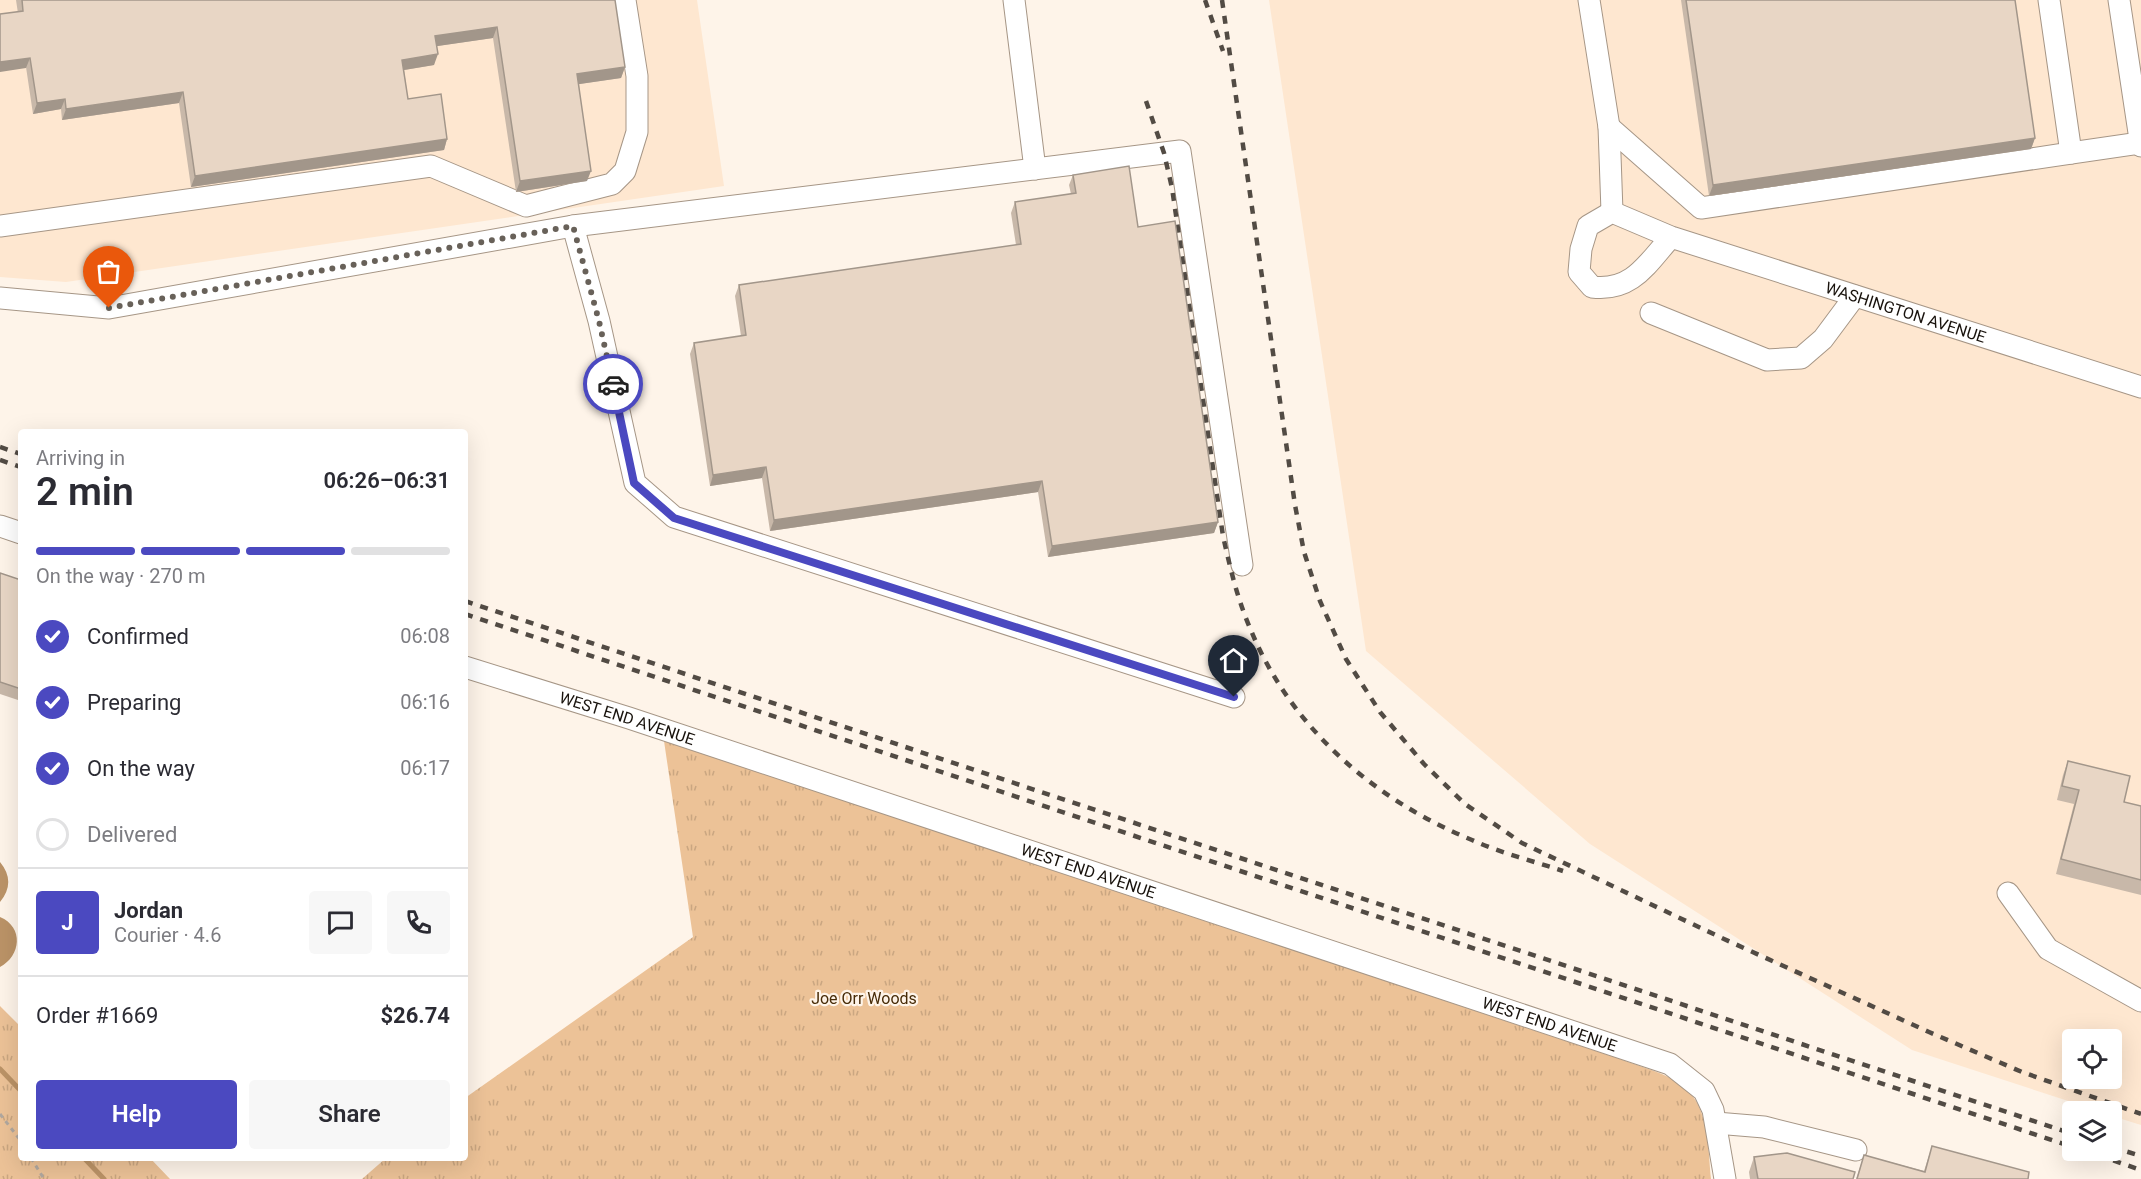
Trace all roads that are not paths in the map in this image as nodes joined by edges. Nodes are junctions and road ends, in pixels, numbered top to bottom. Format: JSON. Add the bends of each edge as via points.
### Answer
{"nodes":[{"id":1,"x":625,"y":0,"type":"edge"},
{"id":2,"x":1014,"y":0,"type":"edge"},
{"id":3,"x":1589,"y":0,"type":"edge"},
{"id":4,"x":2049,"y":0,"type":"edge"},
{"id":5,"x":2119,"y":0,"type":"edge"},
{"id":6,"x":1609,"y":127,"type":"junction"},
{"id":7,"x":2141,"y":144,"type":"edge"},
{"id":8,"x":2071,"y":153,"type":"junction"},
{"id":9,"x":1035,"y":169,"type":"junction"},
{"id":10,"x":1612,"y":212,"type":"junction"},
{"id":11,"x":0,"y":226,"type":"edge"},
{"id":12,"x":573,"y":226,"type":"junction"},
{"id":13,"x":1671,"y":237,"type":"junction"},
{"id":14,"x":1855,"y":296,"type":"junction"},
{"id":15,"x":0,"y":298,"type":"edge"},
{"id":16,"x":1651,"y":313,"type":"dead end"},
{"id":17,"x":2141,"y":387,"type":"edge"},
{"id":18,"x":0,"y":526,"type":"edge"},
{"id":19,"x":18,"y":532,"type":"edge"},
{"id":20,"x":1242,"y":565,"type":"dead end"},
{"id":21,"x":468,"y":668,"type":"edge"},
{"id":22,"x":1234,"y":697,"type":"dead end"},
{"id":23,"x":2008,"y":893,"type":"dead end"},
{"id":24,"x":2141,"y":1001,"type":"edge"},
{"id":25,"x":1716,"y":1124,"type":"junction"},
{"id":26,"x":1856,"y":1150,"type":"dead end"},
{"id":27,"x":1725,"y":1179,"type":"edge"}],
"edges":[{"from":1,"to":11,"type":"street","via":[[637,76],[637,132],[625,171],[612,184],[526,206],[431,166]]},
{"from":2,"to":9,"type":"street"},
{"from":3,"to":6,"type":"street"},
{"from":4,"to":8,"type":"street"},
{"from":5,"to":7,"type":"street"},
{"from":6,"to":8,"type":"street","via":[[1701,208]]},
{"from":6,"to":10,"type":"street"},
{"from":7,"to":8,"type":"street"},
{"from":9,"to":12,"type":"street"},
{"from":9,"to":20,"type":"street","via":[[1180,151]]},
{"from":10,"to":13,"type":"street","name":"WASHINGTON AVENUE"},
{"from":10,"to":13,"type":"street","via":[[1588,226],[1581,249],[1579,272],[1592,287],[1607,289],[1632,280]]},
{"from":12,"to":15,"type":"street","via":[[109,308]]},
{"from":12,"to":22,"type":"street","via":[[599,321],[634,483],[674,518]]},
{"from":13,"to":14,"type":"street","name":"WASHINGTON AVENUE"},
{"from":14,"to":16,"type":"street","via":[[1823,339],[1801,358],[1767,360]]},
{"from":14,"to":17,"type":"street","name":"WASHINGTON AVENUE"},
{"from":18,"to":19,"type":"street"},
{"from":21,"to":25,"type":"street","name":"WEST END AVENUE","via":[[1670,1064],[1704,1091]]},
{"from":23,"to":24,"type":"street","via":[[2048,949]]},
{"from":25,"to":26,"type":"street","via":[[1764,1127]]},
{"from":25,"to":27,"type":"street"}]}
